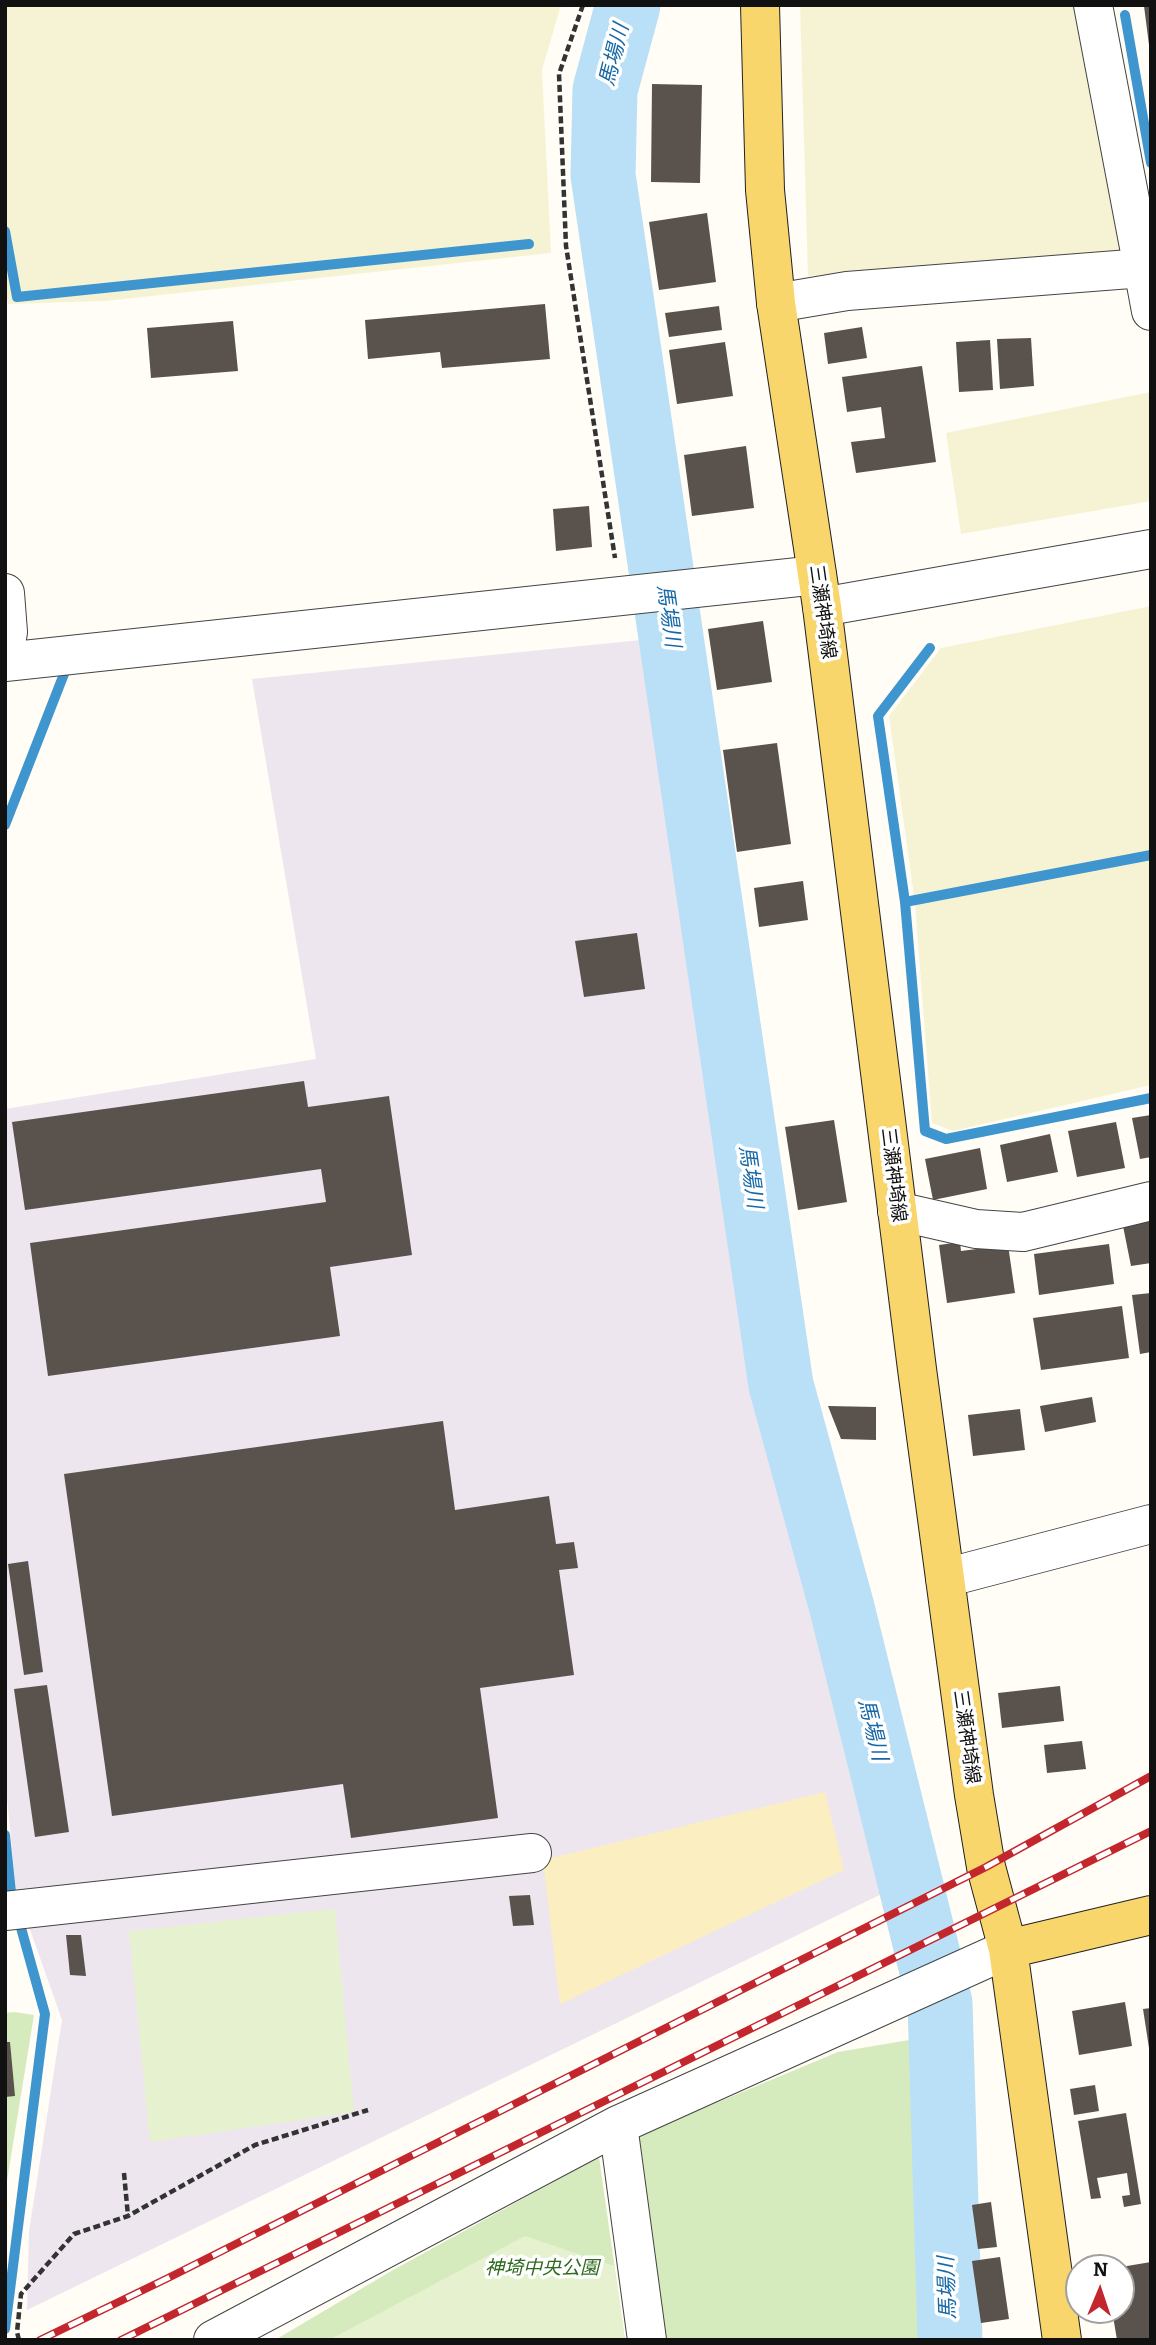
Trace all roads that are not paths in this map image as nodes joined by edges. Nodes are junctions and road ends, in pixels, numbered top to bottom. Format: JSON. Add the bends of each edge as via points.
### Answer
{"nodes":[{"id":1,"x":760,"y":5,"type":"edge"},
{"id":2,"x":1093,"y":5,"type":"edge"},
{"id":3,"x":1147,"y":267,"type":"edge"},
{"id":4,"x":776,"y":303,"type":"junction"},
{"id":5,"x":1151,"y":311,"type":"edge"},
{"id":6,"x":1151,"y":549,"type":"edge"},
{"id":7,"x":819,"y":591,"type":"junction"},
{"id":8,"x":5,"y":593,"type":"edge"},
{"id":9,"x":5,"y":650,"type":"edge"},
{"id":10,"x":5,"y":662,"type":"edge"},
{"id":11,"x":1151,"y":1201,"type":"edge"},
{"id":12,"x":897,"y":1211,"type":"junction"},
{"id":13,"x":1151,"y":1524,"type":"edge"},
{"id":14,"x":945,"y":1578,"type":"junction"},
{"id":15,"x":533,"y":1853,"type":"dead end"},
{"id":16,"x":18,"y":1910,"type":"edge"},
{"id":17,"x":1151,"y":1915,"type":"edge"},
{"id":18,"x":1008,"y":1949,"type":"junction"},
{"id":19,"x":618,"y":2125,"type":"junction"},
{"id":20,"x":213,"y":2340,"type":"edge"},
{"id":21,"x":647,"y":2340,"type":"edge"},
{"id":22,"x":1062,"y":2340,"type":"edge"}],
"edges":[{"from":1,"to":4,"type":"main road","name":"三瀬神埼線","via":[[765,190]]},
{"from":2,"to":3,"type":"street"},
{"from":3,"to":4,"type":"street","via":[[847,291]]},
{"from":3,"to":5,"type":"street"},
{"from":4,"to":7,"type":"main road","name":"三瀬神埼線"},
{"from":6,"to":7,"type":"street"},
{"from":7,"to":10,"type":"street","via":[[701,589]]},
{"from":7,"to":12,"type":"main road","name":"三瀬神埼線"},
{"from":8,"to":9,"type":"street"},
{"from":11,"to":12,"type":"street","via":[[1023,1232],[976,1229]]},
{"from":12,"to":14,"type":"main road","name":"三瀬神埼線"},
{"from":13,"to":14,"type":"street"},
{"from":14,"to":18,"type":"main road","name":"三瀬神埼線","via":[[986,1867]]},
{"from":15,"to":16,"type":"street"},
{"from":17,"to":18,"type":"main road"},
{"from":18,"to":19,"type":"street"},
{"from":18,"to":22,"type":"main road","name":"三瀬神埼線"},
{"from":19,"to":20,"type":"street"},
{"from":19,"to":21,"type":"street"}]}
